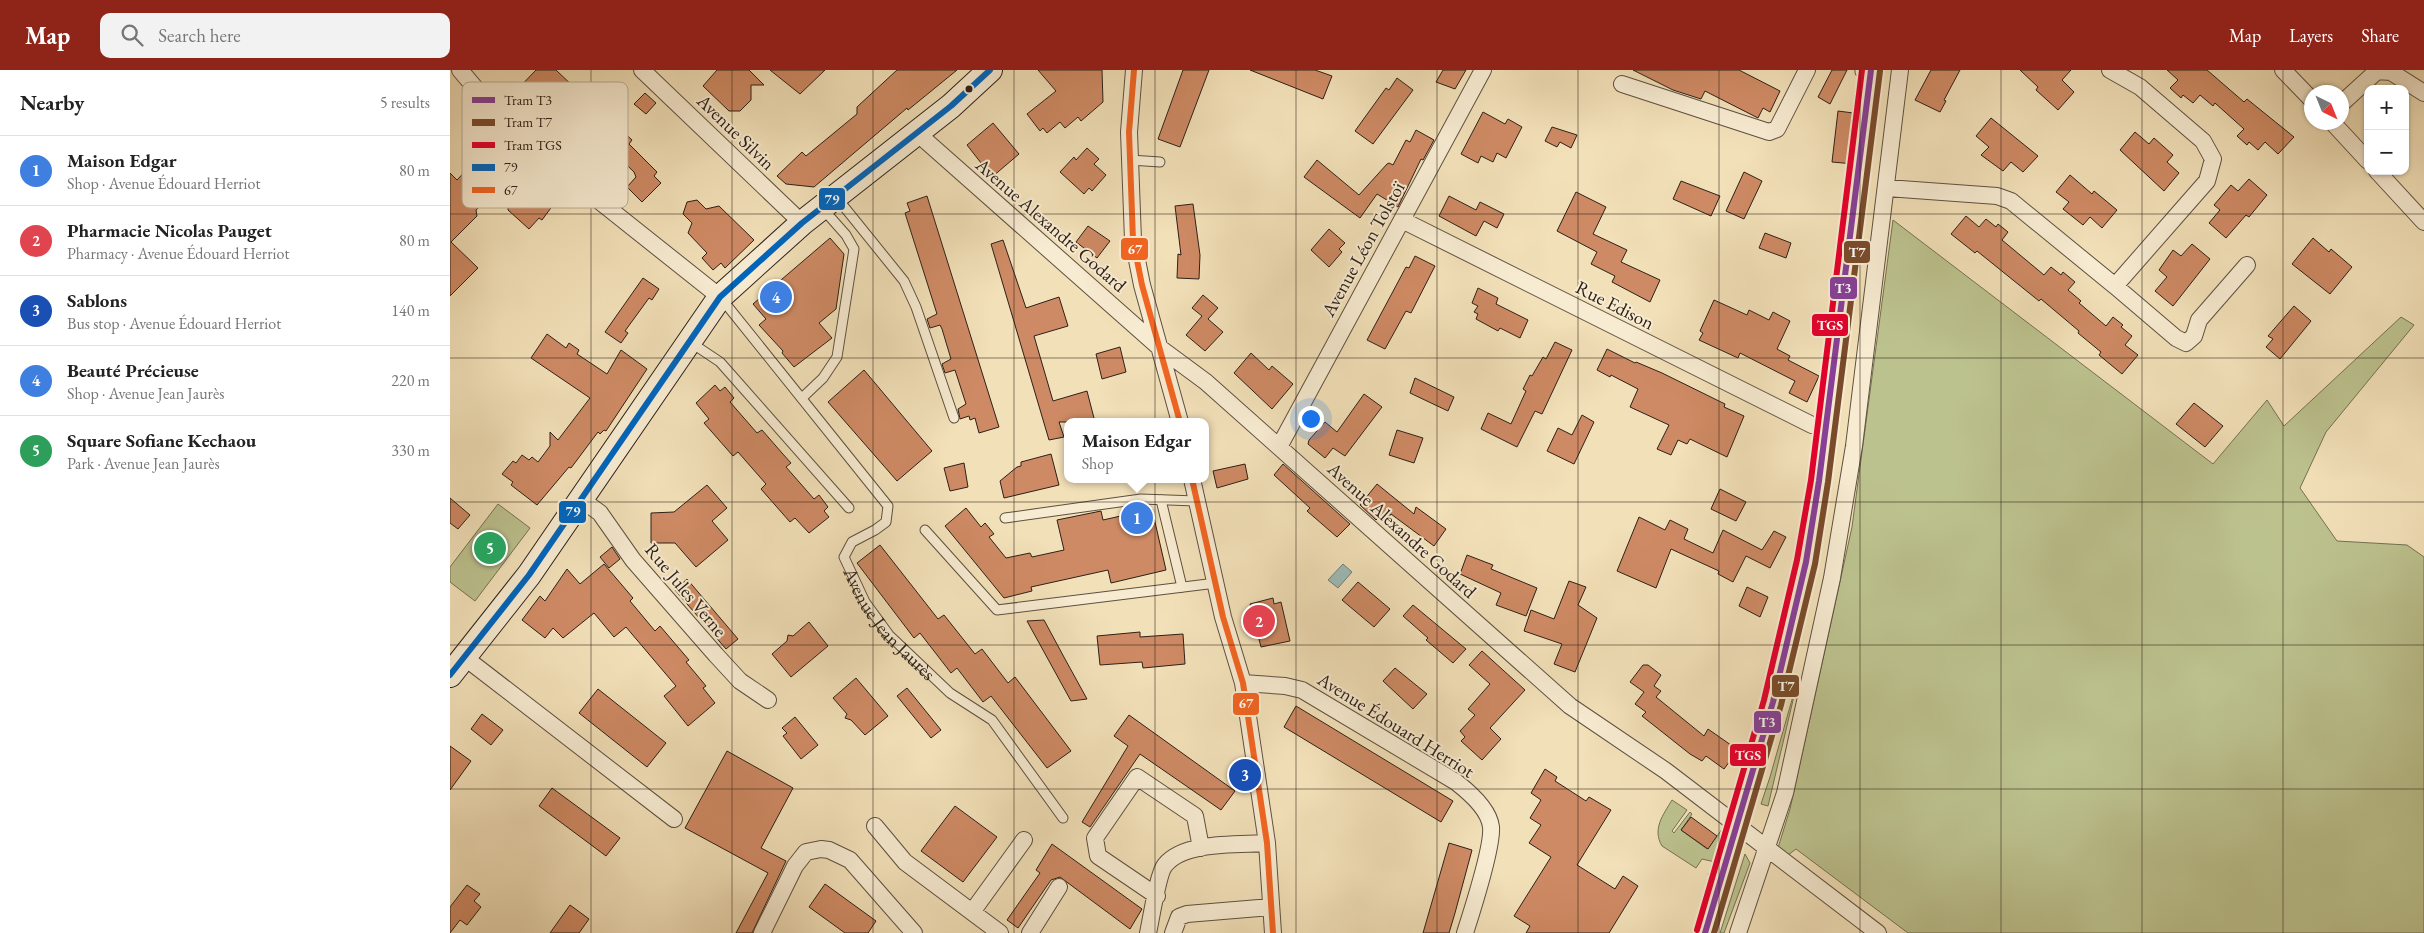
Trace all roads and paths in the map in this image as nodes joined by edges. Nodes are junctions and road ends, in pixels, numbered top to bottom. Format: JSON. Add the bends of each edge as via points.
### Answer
{"nodes":[{"id":1,"x":460,"y":70,"type":"edge"},
{"id":2,"x":642,"y":70,"type":"edge"},
{"id":3,"x":990,"y":70,"type":"edge"},
{"id":4,"x":1134,"y":70,"type":"edge"},
{"id":5,"x":1483,"y":70,"type":"edge"},
{"id":6,"x":1807,"y":70,"type":"edge"},
{"id":7,"x":1900,"y":70,"type":"edge"},
{"id":8,"x":2110,"y":70,"type":"edge"},
{"id":9,"x":2283,"y":70,"type":"edge"},
{"id":10,"x":470,"y":82,"type":"edge"},
{"id":11,"x":1622,"y":84,"type":"dead end"},
{"id":12,"x":2304,"y":92,"type":"edge"},
{"id":13,"x":2424,"y":93,"type":"edge"},
{"id":14,"x":2349,"y":97,"type":"edge"},
{"id":15,"x":2339,"y":130,"type":"edge"},
{"id":16,"x":917,"y":133,"type":"junction"},
{"id":17,"x":2364,"y":157,"type":"edge"},
{"id":18,"x":1130,"y":160,"type":"junction"},
{"id":19,"x":1160,"y":162,"type":"dead end"},
{"id":20,"x":2381,"y":175,"type":"edge"},
{"id":21,"x":1887,"y":188,"type":"junction"},
{"id":22,"x":828,"y":202,"type":"junction"},
{"id":23,"x":608,"y":208,"type":"edge"},
{"id":24,"x":1402,"y":220,"type":"junction"},
{"id":25,"x":2424,"y":222,"type":"edge"},
{"id":26,"x":802,"y":223,"type":"junction"},
{"id":27,"x":2247,"y":265,"type":"dead end"},
{"id":28,"x":2115,"y":286,"type":"junction"},
{"id":29,"x":720,"y":297,"type":"junction"},
{"id":30,"x":690,"y":341,"type":"junction"},
{"id":31,"x":1160,"y":348,"type":"junction"},
{"id":32,"x":802,"y":398,"type":"junction"},
{"id":33,"x":954,"y":418,"type":"dead end"},
{"id":34,"x":1179,"y":418,"type":"edge"},
{"id":35,"x":1812,"y":425,"type":"dead end"},
{"id":36,"x":1279,"y":447,"type":"junction"},
{"id":37,"x":1193,"y":483,"type":"edge"},
{"id":38,"x":581,"y":498,"type":"junction"},
{"id":39,"x":1161,"y":500,"type":"junction"},
{"id":40,"x":1196,"y":501,"type":"junction"},
{"id":41,"x":849,"y":508,"type":"dead end"},
{"id":42,"x":1005,"y":518,"type":"dead end"},
{"id":43,"x":925,"y":530,"type":"dead end"},
{"id":44,"x":1216,"y":583,"type":"junction"},
{"id":45,"x":1182,"y":587,"type":"junction"},
{"id":46,"x":457,"y":666,"type":"edge"},
{"id":47,"x":1243,"y":683,"type":"junction"},
{"id":48,"x":768,"y":700,"type":"dead end"},
{"id":49,"x":1062,"y":818,"type":"dead end"},
{"id":50,"x":674,"y":820,"type":"dead end"},
{"id":51,"x":875,"y":826,"type":"dead end"},
{"id":52,"x":1024,"y":840,"type":"dead end"},
{"id":53,"x":1267,"y":843,"type":"junction"},
{"id":54,"x":1202,"y":848,"type":"junction"},
{"id":55,"x":1767,"y":849,"type":"junction"},
{"id":56,"x":1059,"y":887,"type":"dead end"},
{"id":57,"x":1157,"y":896,"type":"junction"},
{"id":58,"x":1271,"y":907,"type":"junction"},
{"id":59,"x":972,"y":912,"type":"junction"},
{"id":60,"x":762,"y":933,"type":"edge"},
{"id":61,"x":914,"y":933,"type":"edge"},
{"id":62,"x":1000,"y":933,"type":"edge"},
{"id":63,"x":1030,"y":933,"type":"edge"},
{"id":64,"x":1148,"y":933,"type":"edge"},
{"id":65,"x":1173,"y":933,"type":"edge"},
{"id":66,"x":1273,"y":933,"type":"edge"},
{"id":67,"x":1465,"y":933,"type":"edge"},
{"id":68,"x":1738,"y":933,"type":"edge"},
{"id":69,"x":1878,"y":933,"type":"edge"}],
"edges":[{"from":1,"to":10,"type":"street"},
{"from":2,"to":26,"type":"street","name":"Avenue Silvin"},
{"from":3,"to":16,"type":"main road"},
{"from":4,"to":18,"type":"street"},
{"from":5,"to":24,"type":"street","name":"Avenue Léon Tolstoï"},
{"from":6,"to":11,"type":"street","via":[[1777,129],[1769,132]]},
{"from":7,"to":21,"type":"street"},
{"from":8,"to":28,"type":"street","via":[[2140,86],[2203,141],[2213,159],[2208,180]]},
{"from":9,"to":12,"type":"street"},
{"from":13,"to":14,"type":"street","via":[[2391,72],[2377,71]]},
{"from":15,"to":17,"type":"street"},
{"from":16,"to":22,"type":"main road"},
{"from":16,"to":31,"type":"street","name":"Avenue Alexandre Godard"},
{"from":18,"to":19,"type":"lane"},
{"from":18,"to":31,"type":"street","via":[[1133,240]]},
{"from":20,"to":25,"type":"street"},
{"from":21,"to":28,"type":"street","via":[[1997,196],[2011,201]]},
{"from":21,"to":55,"type":"street","via":[[1854,446],[1832,578],[1785,792]]},
{"from":22,"to":26,"type":"main road"},
{"from":22,"to":32,"type":"lane","via":[[854,249],[837,357],[823,378]]},
{"from":22,"to":33,"type":"lane","via":[[904,281]]},
{"from":23,"to":29,"type":"street"},
{"from":24,"to":35,"type":"street","name":"Rue Edison"},
{"from":24,"to":36,"type":"street","name":"Avenue Léon Tolstoï"},
{"from":26,"to":29,"type":"main road"},
{"from":27,"to":28,"type":"street","via":[[2199,320],[2194,336],[2186,342],[2176,338]]},
{"from":29,"to":30,"type":"main road"},
{"from":29,"to":32,"type":"lane","name":"Avenue Jean Jaurès"},
{"from":30,"to":38,"type":"main road"},
{"from":30,"to":41,"type":"lane","via":[[720,362]]},
{"from":31,"to":34,"type":"street"},
{"from":31,"to":36,"type":"street","name":"Avenue Alexandre Godard","via":[[1206,382]]},
{"from":32,"to":49,"type":"lane","name":"Avenue Jean Jaurès","via":[[888,506],[886,522],[852,542],[844,558],[865,602],[889,635],[950,693],[992,720]]},
{"from":36,"to":55,"type":"street","name":"Avenue Alexandre Godard","via":[[1570,706],[1666,771]]},
{"from":37,"to":40,"type":"street"},
{"from":38,"to":46,"type":"main road","via":[[529,575]]},
{"from":38,"to":48,"type":"street","name":"Rue Jules Verne","via":[[600,513],[634,560],[722,662],[740,681]]},
{"from":39,"to":40,"type":"lane"},
{"from":39,"to":42,"type":"lane","via":[[1141,499]]},
{"from":39,"to":45,"type":"lane"},
{"from":40,"to":44,"type":"street"},
{"from":43,"to":45,"type":"lane","via":[[997,610]]},
{"from":44,"to":45,"type":"lane"},
{"from":44,"to":47,"type":"street"},
{"from":46,"to":50,"type":"street"},
{"from":47,"to":53,"type":"street"},
{"from":47,"to":67,"type":"street","name":"Avenue Édouard Herriot","via":[[1302,690],[1456,782],[1478,800],[1491,826],[1489,847]]},
{"from":51,"to":59,"type":"street","via":[[905,862]]},
{"from":52,"to":59,"type":"street"},
{"from":53,"to":54,"type":"street"},
{"from":53,"to":58,"type":"street"},
{"from":54,"to":57,"type":"street","via":[[1181,851],[1163,866]]},
{"from":54,"to":57,"type":"street","via":[[1195,816],[1137,777],[1096,838],[1098,856]]},
{"from":55,"to":68,"type":"street"},
{"from":55,"to":69,"type":"street","name":"Avenue Alexandre Godard"},
{"from":56,"to":63,"type":"street"},
{"from":57,"to":64,"type":"street"},
{"from":58,"to":65,"type":"street","via":[[1187,914],[1179,918]]},
{"from":58,"to":66,"type":"street"},
{"from":59,"to":62,"type":"street"},
{"from":60,"to":61,"type":"street","via":[[795,866],[806,852],[821,849],[850,860]]}]}
